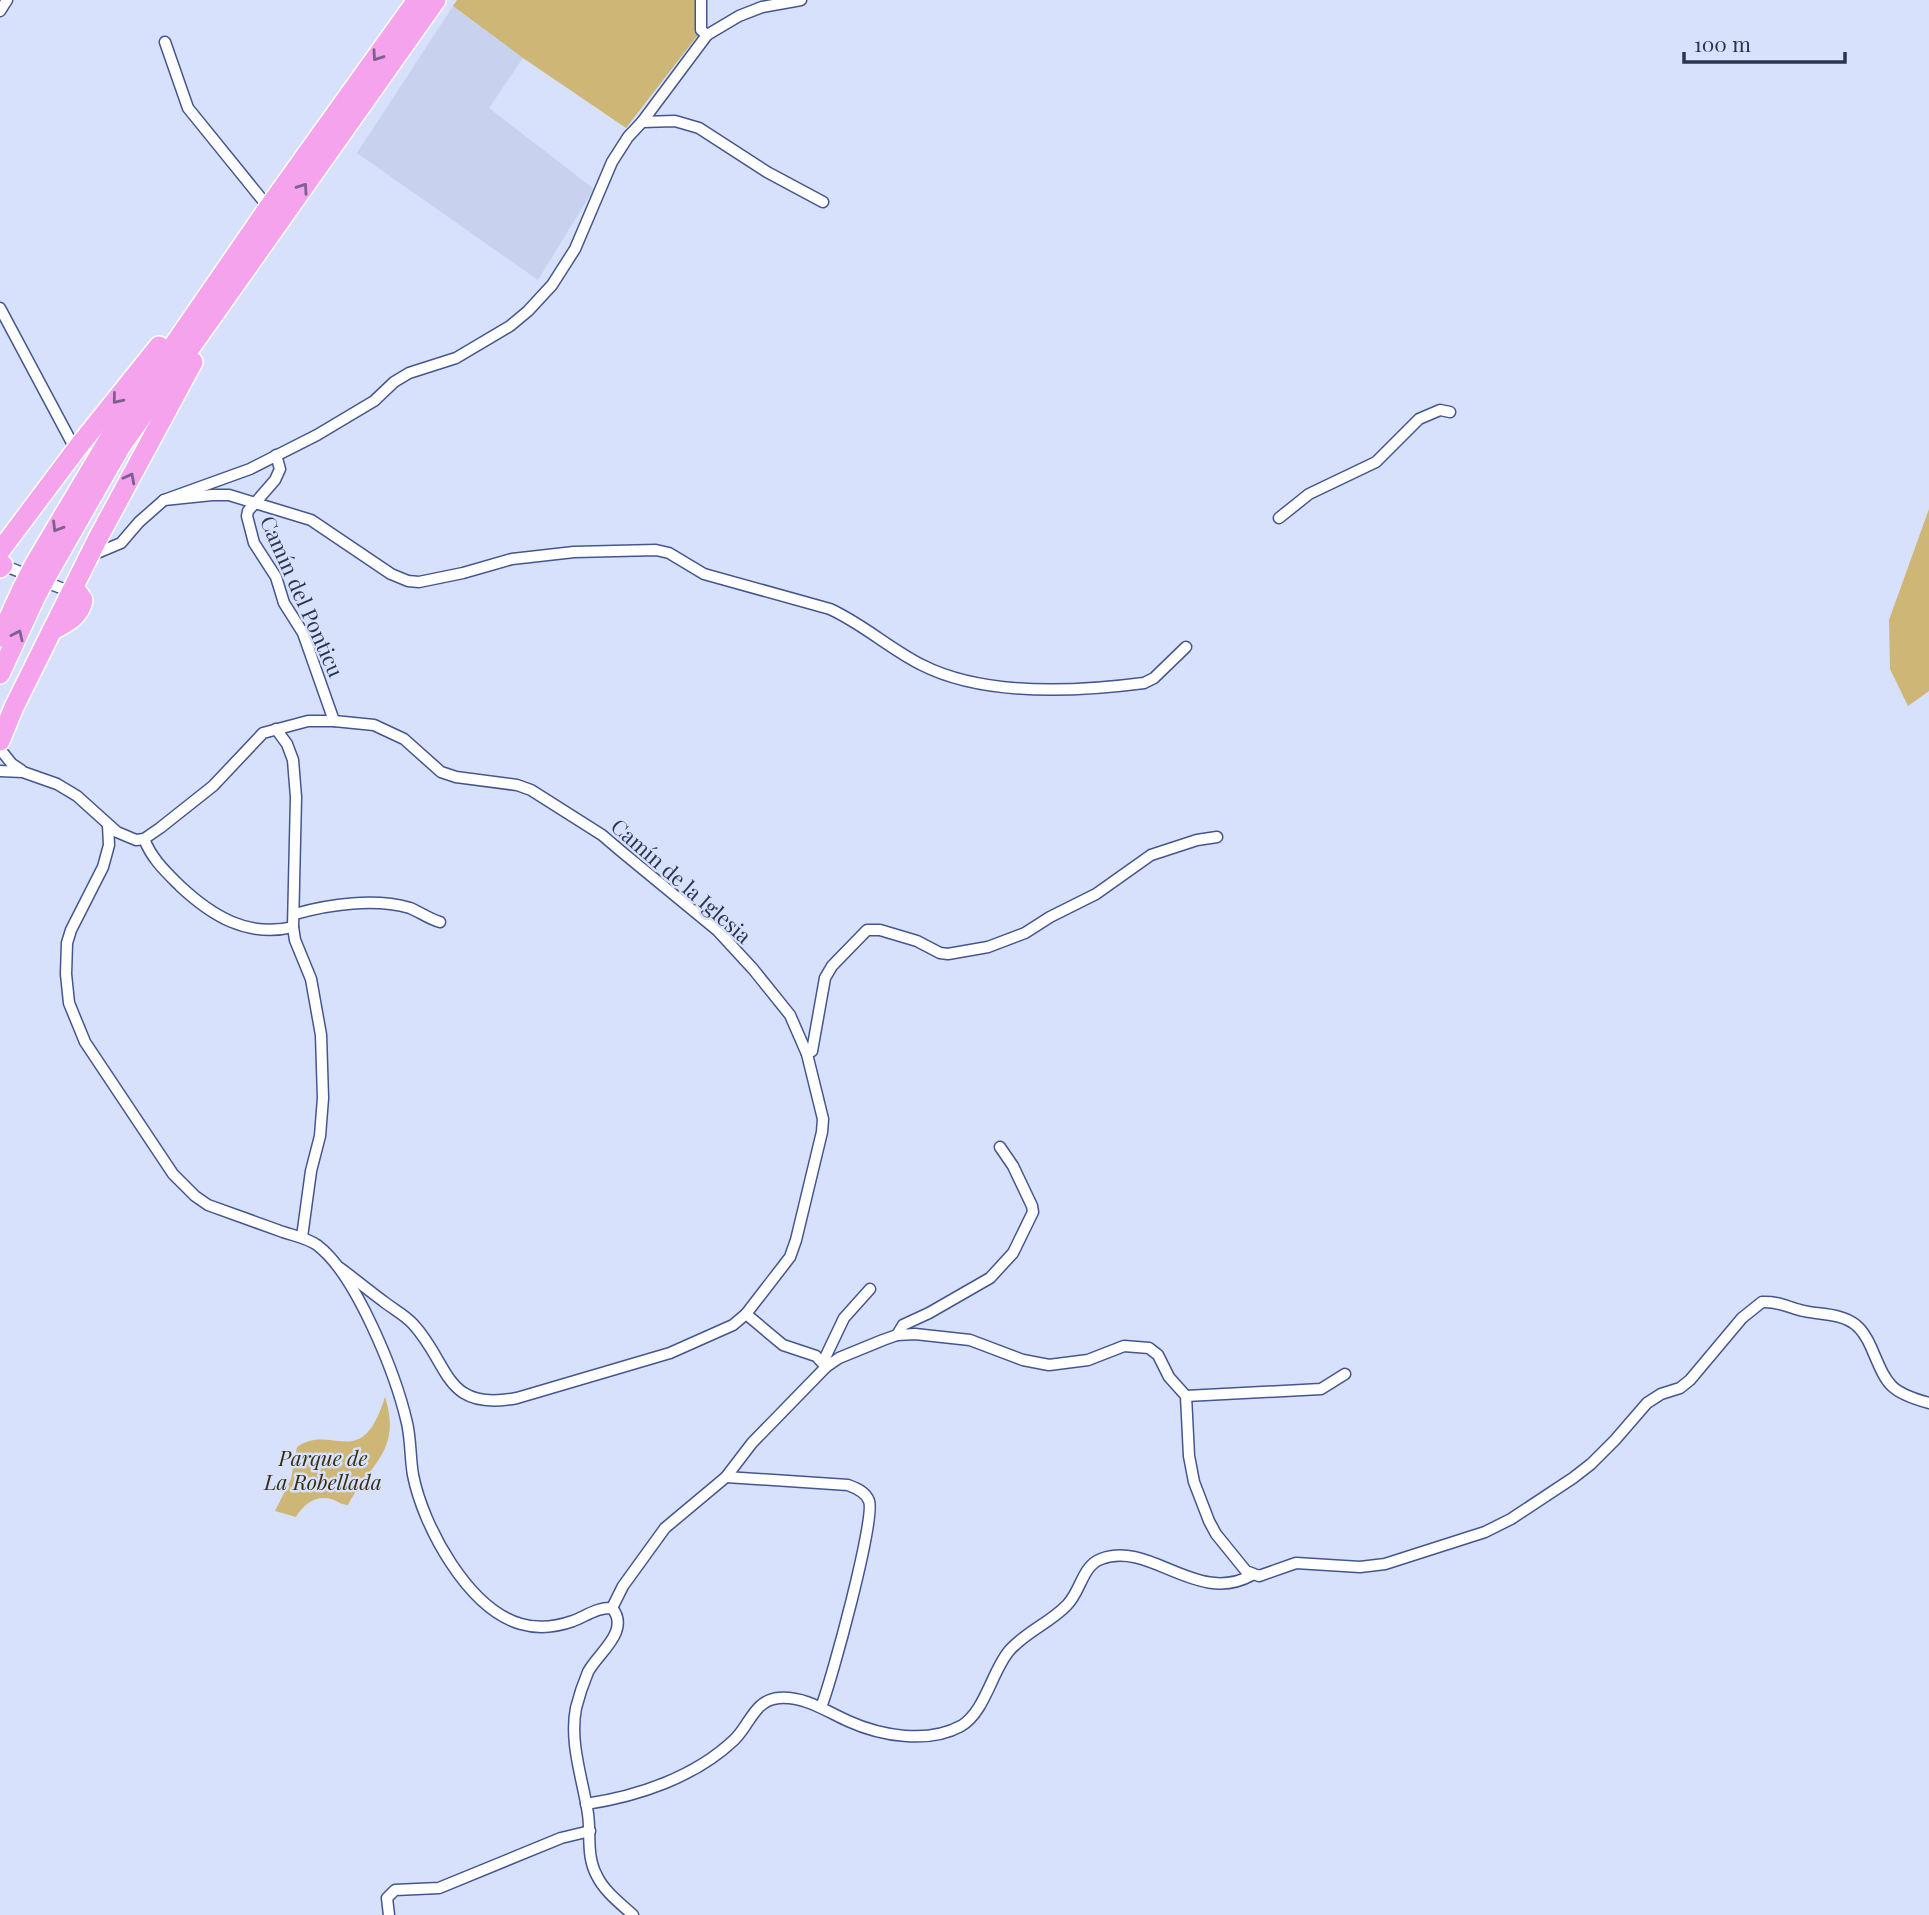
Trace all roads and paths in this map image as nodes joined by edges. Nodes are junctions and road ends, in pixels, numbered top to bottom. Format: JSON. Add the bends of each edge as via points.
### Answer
{"nodes":[{"id":1,"x":7,"y":0,"type":"edge"},
{"id":2,"x":417,"y":0,"type":"edge"},
{"id":3,"x":436,"y":0,"type":"edge"},
{"id":4,"x":701,"y":0,"type":"edge"},
{"id":5,"x":801,"y":0,"type":"edge"},
{"id":6,"x":0,"y":11,"type":"edge"},
{"id":7,"x":707,"y":35,"type":"junction"},
{"id":8,"x":165,"y":42,"type":"dead end"},
{"id":9,"x":642,"y":122,"type":"junction"},
{"id":10,"x":823,"y":202,"type":"dead end"},
{"id":11,"x":271,"y":214,"type":"junction"},
{"id":12,"x":0,"y":308,"type":"edge"},
{"id":13,"x":1450,"y":412,"type":"dead end"},
{"id":14,"x":78,"y":447,"type":"junction"},
{"id":15,"x":276,"y":455,"type":"junction"},
{"id":16,"x":164,"y":500,"type":"junction"},
{"id":17,"x":255,"y":503,"type":"junction"},
{"id":18,"x":1279,"y":518,"type":"dead end"},
{"id":19,"x":139,"y":522,"type":"junction"},
{"id":20,"x":94,"y":547,"type":"junction"},
{"id":21,"x":2,"y":554,"type":"edge"},
{"id":22,"x":71,"y":592,"type":"junction"},
{"id":23,"x":29,"y":593,"type":"junction"},
{"id":24,"x":0,"y":637,"type":"edge"},
{"id":25,"x":1186,"y":647,"type":"dead end"},
{"id":26,"x":0,"y":674,"type":"edge"},
{"id":27,"x":14,"y":707,"type":"junction"},
{"id":28,"x":334,"y":721,"type":"junction"},
{"id":29,"x":0,"y":727,"type":"edge"},
{"id":30,"x":276,"y":729,"type":"junction"},
{"id":31,"x":0,"y":741,"type":"edge"},
{"id":32,"x":0,"y":749,"type":"edge"},
{"id":33,"x":0,"y":771,"type":"edge"},
{"id":34,"x":23,"y":772,"type":"junction"},
{"id":35,"x":108,"y":825,"type":"junction"},
{"id":36,"x":1217,"y":837,"type":"dead end"},
{"id":37,"x":144,"y":839,"type":"junction"},
{"id":38,"x":295,"y":914,"type":"junction"},
{"id":39,"x":440,"y":922,"type":"dead end"},
{"id":40,"x":293,"y":927,"type":"junction"},
{"id":41,"x":807,"y":1054,"type":"junction"},
{"id":42,"x":1000,"y":1147,"type":"dead end"},
{"id":43,"x":302,"y":1237,"type":"junction"},
{"id":44,"x":340,"y":1268,"type":"junction"},
{"id":45,"x":870,"y":1289,"type":"dead end"},
{"id":46,"x":746,"y":1314,"type":"junction"},
{"id":47,"x":897,"y":1335,"type":"junction"},
{"id":48,"x":825,"y":1365,"type":"junction"},
{"id":49,"x":1345,"y":1374,"type":"dead end"},
{"id":50,"x":1186,"y":1396,"type":"junction"},
{"id":51,"x":1929,"y":1404,"type":"edge"},
{"id":52,"x":726,"y":1477,"type":"junction"},
{"id":53,"x":1252,"y":1575,"type":"junction"},
{"id":54,"x":612,"y":1608,"type":"junction"},
{"id":55,"x":821,"y":1707,"type":"junction"},
{"id":56,"x":586,"y":1804,"type":"junction"},
{"id":57,"x":590,"y":1831,"type":"junction"},
{"id":58,"x":389,"y":1915,"type":"edge"},
{"id":59,"x":634,"y":1915,"type":"edge"}],
"edges":[{"from":1,"to":6,"type":"street"},
{"from":2,"to":11,"type":"highway","one_way":true},
{"from":11,"to":3,"type":"highway","one_way":true},
{"from":4,"to":7,"type":"street","via":[[701,30]]},
{"from":5,"to":7,"type":"street","via":[[762,7]]},
{"from":7,"to":9,"type":"street"},
{"from":8,"to":11,"type":"street","via":[[188,108]]},
{"from":9,"to":10,"type":"street","via":[[675,121],[699,128]]},
{"from":9,"to":15,"type":"street","via":[[612,162],[575,249],[528,311],[483,344],[409,373],[347,419]]},
{"from":11,"to":14,"type":"highway","one_way":true},
{"from":20,"to":11,"type":"highway","one_way":true},
{"from":11,"to":23,"type":"highway","bridge":true,"via":[[109,439]]},
{"from":12,"to":14,"type":"street"},
{"from":13,"to":18,"type":"street","via":[[1440,410],[1419,419],[1376,462],[1309,494]]},
{"from":14,"to":21,"type":"highway"},
{"from":15,"to":16,"type":"street"},
{"from":15,"to":17,"type":"street","name":"Camín del Ponticu","via":[[280,469]]},
{"from":16,"to":17,"type":"street","via":[[229,495]]},
{"from":16,"to":19,"type":"street"},
{"from":17,"to":25,"type":"street","via":[[311,520],[408,581],[463,573],[512,559],[574,552],[669,553],[704,574],[830,610],[924,666],[991,685],[1066,689],[1144,683]]},
{"from":17,"to":28,"type":"street","name":"Camín del Ponticu","via":[[247,516],[254,542],[303,633]]},
{"from":19,"to":20,"type":"street"},
{"from":19,"to":20,"type":"street","via":[[121,543]]},
{"from":20,"to":22,"type":"highway"},
{"from":21,"to":22,"type":"street"},
{"from":22,"to":27,"type":"highway","via":[[83,600],[81,611],[52,630]]},
{"from":23,"to":24,"type":"highway"},
{"from":26,"to":23,"type":"highway","one_way":true},
{"from":27,"to":29,"type":"highway"},
{"from":27,"to":31,"type":"highway"},
{"from":28,"to":30,"type":"street","name":"Camín de la Iglesia","via":[[308,721]]},
{"from":28,"to":41,"type":"street","name":"Camín de la Iglesia","via":[[389,730],[441,772],[531,790],[602,835],[718,931],[790,1016]]},
{"from":30,"to":37,"type":"street","name":"Camín de la Iglesia","via":[[262,733],[213,786]]},
{"from":30,"to":38,"type":"street","via":[[293,760]]},
{"from":32,"to":34,"type":"street"},
{"from":33,"to":34,"type":"street"},
{"from":34,"to":35,"type":"street","via":[[67,790]]},
{"from":35,"to":37,"type":"street","via":[[126,837]]},
{"from":35,"to":43,"type":"street","via":[[103,867],[67,943],[67,993],[81,1035],[189,1191],[208,1205]]},
{"from":36,"to":41,"type":"street","via":[[1152,855],[1096,894],[1025,933],[988,947],[940,953],[917,941],[867,930],[825,978],[812,1051]]},
{"from":37,"to":40,"type":"street","via":[[154,861],[215,916],[264,930]]},
{"from":38,"to":39,"type":"street","via":[[352,904],[390,905],[410,908]]},
{"from":38,"to":40,"type":"street"},
{"from":40,"to":43,"type":"street","via":[[318,1010],[322,1073],[320,1136]]},
{"from":41,"to":46,"type":"street","name":"Camín de la Iglesia","via":[[822,1132],[790,1257]]},
{"from":42,"to":47,"type":"street","via":[[1033,1212],[1013,1253],[990,1278],[903,1325]]},
{"from":43,"to":44,"type":"street"},
{"from":44,"to":46,"type":"street","name":"Camín de la Iglesia","via":[[412,1322],[450,1381],[460,1391],[484,1401],[517,1398],[670,1353],[733,1325]]},
{"from":44,"to":54,"type":"street","via":[[358,1296],[393,1377],[425,1513],[460,1575],[486,1605],[523,1625],[556,1626]]},
{"from":45,"to":48,"type":"street","via":[[844,1318]]},
{"from":46,"to":48,"type":"street","via":[[783,1345],[816,1356]]},
{"from":47,"to":48,"type":"street"},
{"from":47,"to":50,"type":"street","via":[[953,1336],[1049,1365],[1088,1360],[1124,1346],[1149,1348]]},
{"from":48,"to":52,"type":"street"},
{"from":49,"to":50,"type":"street","via":[[1321,1389]]},
{"from":50,"to":53,"type":"street","via":[[1189,1455],[1198,1493],[1216,1534]]},
{"from":51,"to":53,"type":"street","via":[[1895,1390],[1856,1325],[1836,1316],[1762,1302],[1690,1380],[1647,1403],[1591,1464],[1511,1520],[1385,1564],[1296,1563]]},
{"from":52,"to":54,"type":"street","via":[[665,1528]]},
{"from":52,"to":55,"type":"street","via":[[848,1485],[869,1501],[870,1521]]},
{"from":53,"to":55,"type":"street","via":[[1220,1585],[1117,1555],[1097,1560],[1067,1605],[1008,1652],[972,1716],[951,1730],[923,1737],[888,1733]]},
{"from":54,"to":56,"type":"street","via":[[618,1621],[616,1633],[589,1671],[575,1711],[577,1758]]},
{"from":55,"to":56,"type":"street","via":[[806,1701],[769,1700],[757,1708],[736,1738],[694,1770],[608,1801]]},
{"from":56,"to":57,"type":"street"},
{"from":57,"to":58,"type":"street","via":[[561,1838],[439,1888],[395,1890],[387,1898]]},
{"from":57,"to":59,"type":"street","via":[[591,1863],[598,1879]]}]}
